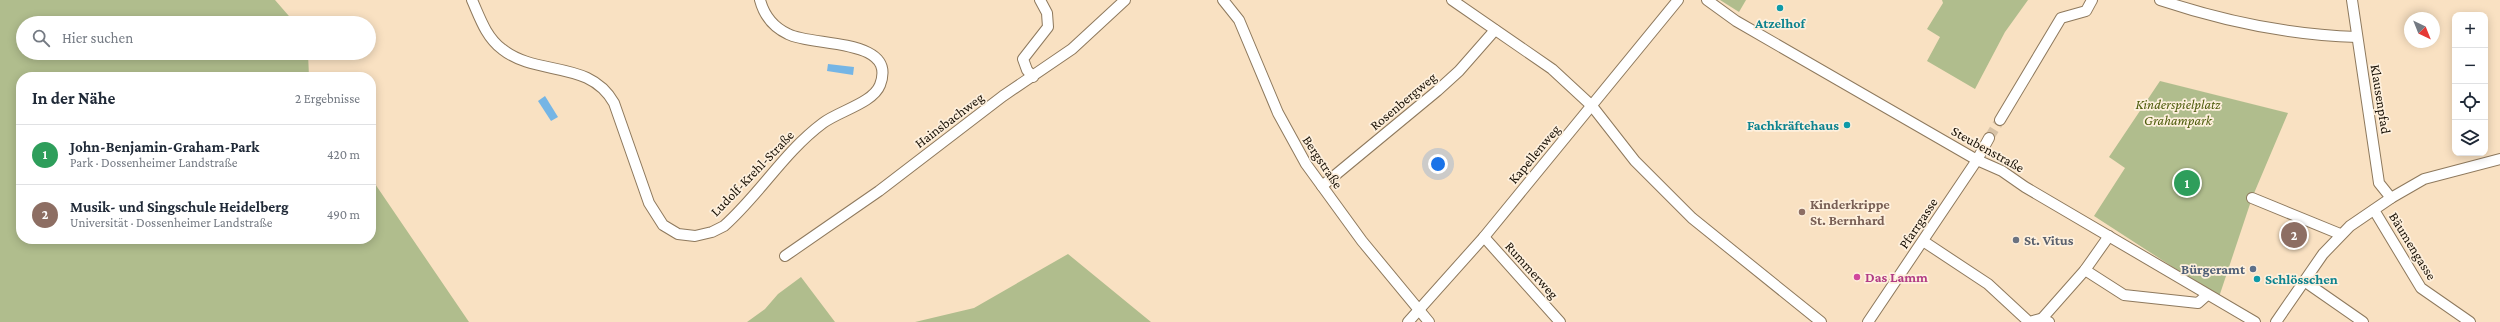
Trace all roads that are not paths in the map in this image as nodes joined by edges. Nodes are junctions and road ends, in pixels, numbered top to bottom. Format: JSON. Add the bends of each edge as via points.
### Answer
{"nodes":[{"id":1,"x":472,"y":0,"type":"edge"},
{"id":2,"x":760,"y":0,"type":"edge"},
{"id":3,"x":1040,"y":0,"type":"edge"},
{"id":4,"x":1125,"y":0,"type":"edge"},
{"id":5,"x":1223,"y":0,"type":"edge"},
{"id":6,"x":1452,"y":0,"type":"edge"},
{"id":7,"x":1678,"y":0,"type":"edge"},
{"id":8,"x":1707,"y":0,"type":"edge"},
{"id":9,"x":2092,"y":0,"type":"edge"},
{"id":10,"x":2160,"y":0,"type":"edge"},
{"id":11,"x":2352,"y":0,"type":"edge"},
{"id":12,"x":1495,"y":30,"type":"junction"},
{"id":13,"x":2357,"y":37,"type":"junction"},
{"id":14,"x":1033,"y":77,"type":"junction"},
{"id":15,"x":1592,"y":106,"type":"junction"},
{"id":16,"x":2000,"y":120,"type":"tunnel mouth"},
{"id":17,"x":1989,"y":138,"type":"tunnel mouth"},
{"id":18,"x":2500,"y":158,"type":"edge"},
{"id":19,"x":1978,"y":160,"type":"junction"},
{"id":20,"x":1322,"y":186,"type":"junction"},
{"id":21,"x":2252,"y":198,"type":"dead end"},
{"id":22,"x":2391,"y":198,"type":"junction"},
{"id":23,"x":2374,"y":210,"type":"junction"},
{"id":24,"x":2340,"y":234,"type":"junction"},
{"id":25,"x":2109,"y":236,"type":"junction"},
{"id":26,"x":1484,"y":238,"type":"junction"},
{"id":27,"x":1923,"y":241,"type":"junction"},
{"id":28,"x":785,"y":256,"type":"dead end"},
{"id":29,"x":2085,"y":270,"type":"junction"},
{"id":30,"x":2304,"y":281,"type":"junction"},
{"id":31,"x":2206,"y":295,"type":"junction"},
{"id":32,"x":1419,"y":310,"type":"junction"},
{"id":33,"x":2043,"y":321,"type":"edge"},
{"id":34,"x":1408,"y":322,"type":"edge"},
{"id":35,"x":1429,"y":322,"type":"edge"},
{"id":36,"x":1560,"y":322,"type":"edge"},
{"id":37,"x":1821,"y":322,"type":"edge"},
{"id":38,"x":1868,"y":322,"type":"edge"},
{"id":39,"x":2255,"y":322,"type":"edge"},
{"id":40,"x":2276,"y":322,"type":"edge"},
{"id":41,"x":2363,"y":322,"type":"edge"},
{"id":42,"x":2470,"y":322,"type":"edge"}],
"edges":[{"from":1,"to":2,"type":"street","name":"Ludolf-Krehl-Straße","via":[[485,29],[506,52],[526,61],[583,74],[605,90],[614,103],[652,212],[670,230],[682,235],[695,236],[724,226],[782,161],[812,132],[839,112],[870,99],[880,85],[882,68],[872,54],[859,48],[789,35],[769,20]]},
{"from":3,"to":14,"type":"street","via":[[1047,14],[1048,27],[1023,59]]},
{"from":4,"to":14,"type":"street","name":"Hainsbachweg","via":[[1072,49]]},
{"from":5,"to":20,"type":"street","name":"Bergstraße","via":[[1239,20],[1278,113],[1294,144]]},
{"from":6,"to":12,"type":"street"},
{"from":7,"to":15,"type":"street","name":"Kapellenweg"},
{"from":8,"to":19,"type":"street","name":"Steubenstraße","via":[[1736,21]]},
{"from":9,"to":16,"type":"street","via":[[2086,11],[2061,18]]},
{"from":10,"to":13,"type":"street","via":[[2256,25]]},
{"from":11,"to":13,"type":"street","name":"Klausenpfad"},
{"from":12,"to":15,"type":"street","via":[[1552,69]]},
{"from":12,"to":20,"type":"street","name":"Rosenbergweg","via":[[1459,71],[1437,91]]},
{"from":13,"to":22,"type":"street","name":"Klausenpfad","via":[[2379,182]]},
{"from":14,"to":28,"type":"street","name":"Hainsbachweg","via":[[1003,96],[879,191]]},
{"from":15,"to":26,"type":"street","name":"Kapellenweg"},
{"from":15,"to":37,"type":"street","via":[[1635,162],[1692,218]]},
{"from":17,"to":19,"type":"street","name":"Pfarrgasse"},
{"from":18,"to":22,"type":"street","via":[[2424,179]]},
{"from":19,"to":25,"type":"street","name":"Steubenstraße","via":[[2002,171]]},
{"from":19,"to":27,"type":"street","name":"Pfarrgasse"},
{"from":20,"to":32,"type":"street","name":"Bergstraße","via":[[1362,241]]},
{"from":21,"to":24,"type":"street"},
{"from":22,"to":23,"type":"street"},
{"from":23,"to":24,"type":"street"},
{"from":23,"to":42,"type":"street","name":"Bäumengasse","via":[[2421,288]]},
{"from":24,"to":30,"type":"street"},
{"from":25,"to":29,"type":"street"},
{"from":25,"to":31,"type":"street","name":"Steubenstraße"},
{"from":26,"to":32,"type":"street","name":"Kapellenweg"},
{"from":26,"to":36,"type":"street","name":"Rummerweg"},
{"from":27,"to":33,"type":"street","via":[[1988,284],[2029,322]]},
{"from":27,"to":38,"type":"street","name":"Pfarrgasse"},
{"from":29,"to":31,"type":"street","via":[[2124,295],[2198,303]]},
{"from":29,"to":33,"type":"street"},
{"from":30,"to":40,"type":"street"},
{"from":30,"to":41,"type":"street"},
{"from":31,"to":39,"type":"street","name":"Steubenstraße"},
{"from":32,"to":34,"type":"street","name":"Kapellenweg"},
{"from":32,"to":35,"type":"street","name":"Bergstraße"}]}
